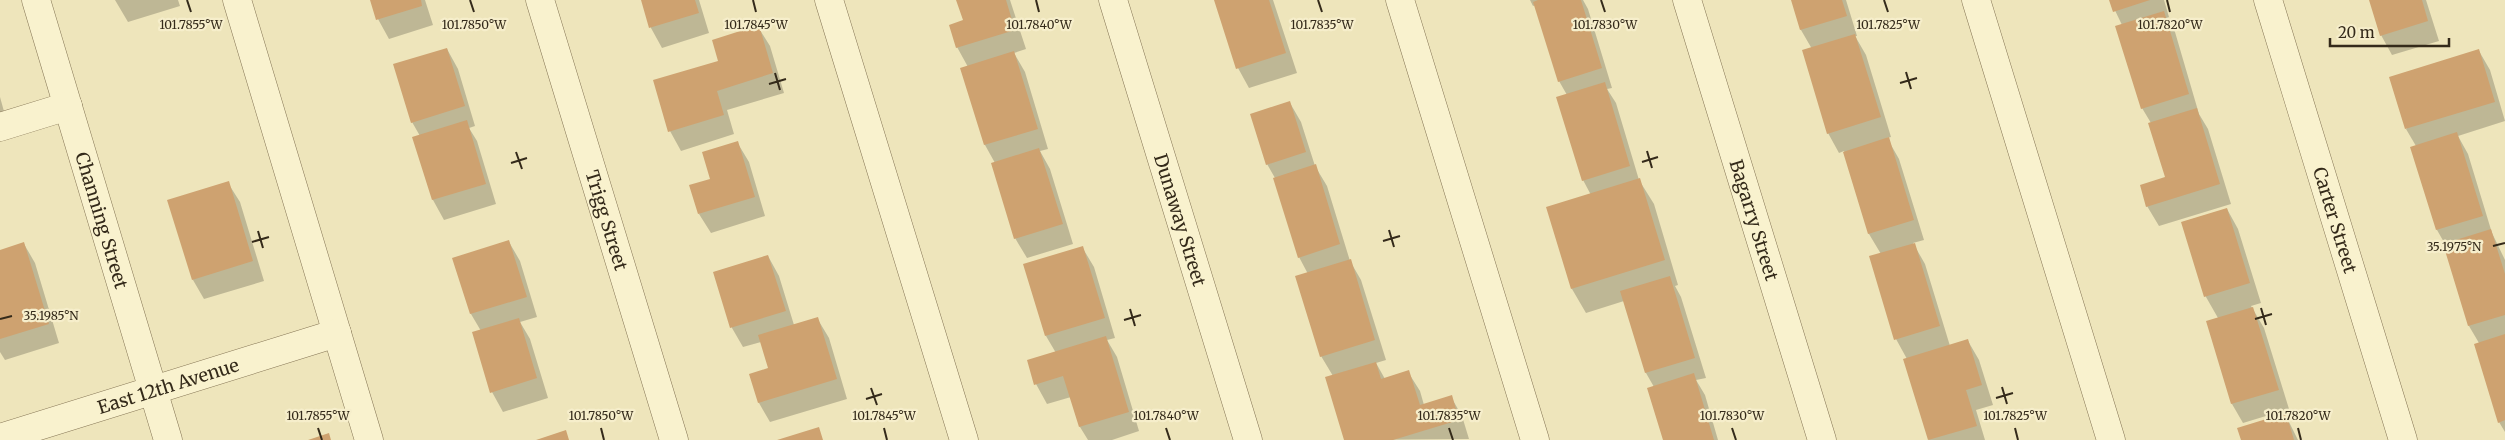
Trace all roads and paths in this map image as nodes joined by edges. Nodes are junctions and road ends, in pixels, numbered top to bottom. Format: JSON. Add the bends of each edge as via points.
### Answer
{"nodes":[{"id":1,"x":36,"y":0,"type":"edge"},
{"id":2,"x":237,"y":0,"type":"edge"},
{"id":3,"x":540,"y":0,"type":"edge"},
{"id":4,"x":830,"y":0,"type":"edge"},
{"id":5,"x":1113,"y":0,"type":"edge"},
{"id":6,"x":1400,"y":0,"type":"edge"},
{"id":7,"x":1687,"y":0,"type":"edge"},
{"id":8,"x":1976,"y":0,"type":"edge"},
{"id":9,"x":2268,"y":0,"type":"edge"},
{"id":10,"x":68,"y":106,"type":"junction"},
{"id":11,"x":0,"y":127,"type":"edge"},
{"id":12,"x":337,"y":334,"type":"junction"},
{"id":13,"x":153,"y":390,"type":"junction"},
{"id":14,"x":0,"y":438,"type":"edge"},
{"id":15,"x":168,"y":440,"type":"edge"},
{"id":16,"x":369,"y":440,"type":"edge"},
{"id":17,"x":674,"y":440,"type":"edge"},
{"id":18,"x":964,"y":440,"type":"edge"},
{"id":19,"x":1248,"y":440,"type":"edge"},
{"id":20,"x":1535,"y":440,"type":"edge"},
{"id":21,"x":1822,"y":440,"type":"edge"},
{"id":22,"x":2111,"y":440,"type":"edge"},
{"id":23,"x":2402,"y":440,"type":"edge"}],
"edges":[{"from":1,"to":10,"type":"street","name":"Channing Street"},
{"from":2,"to":12,"type":"street"},
{"from":3,"to":17,"type":"street","name":"Trigg Street"},
{"from":4,"to":18,"type":"street"},
{"from":5,"to":19,"type":"street","name":"Dunaway Street"},
{"from":6,"to":20,"type":"street"},
{"from":7,"to":21,"type":"street","name":"Bagarry Street"},
{"from":8,"to":22,"type":"street"},
{"from":9,"to":23,"type":"street","name":"Carter Street"},
{"from":10,"to":11,"type":"street"},
{"from":10,"to":13,"type":"street","name":"Channing Street"},
{"from":12,"to":13,"type":"street","name":"East 12th Avenue"},
{"from":12,"to":16,"type":"street"},
{"from":13,"to":14,"type":"street","name":"East 12th Avenue"},
{"from":13,"to":15,"type":"street","name":"Channing Street"}]}
